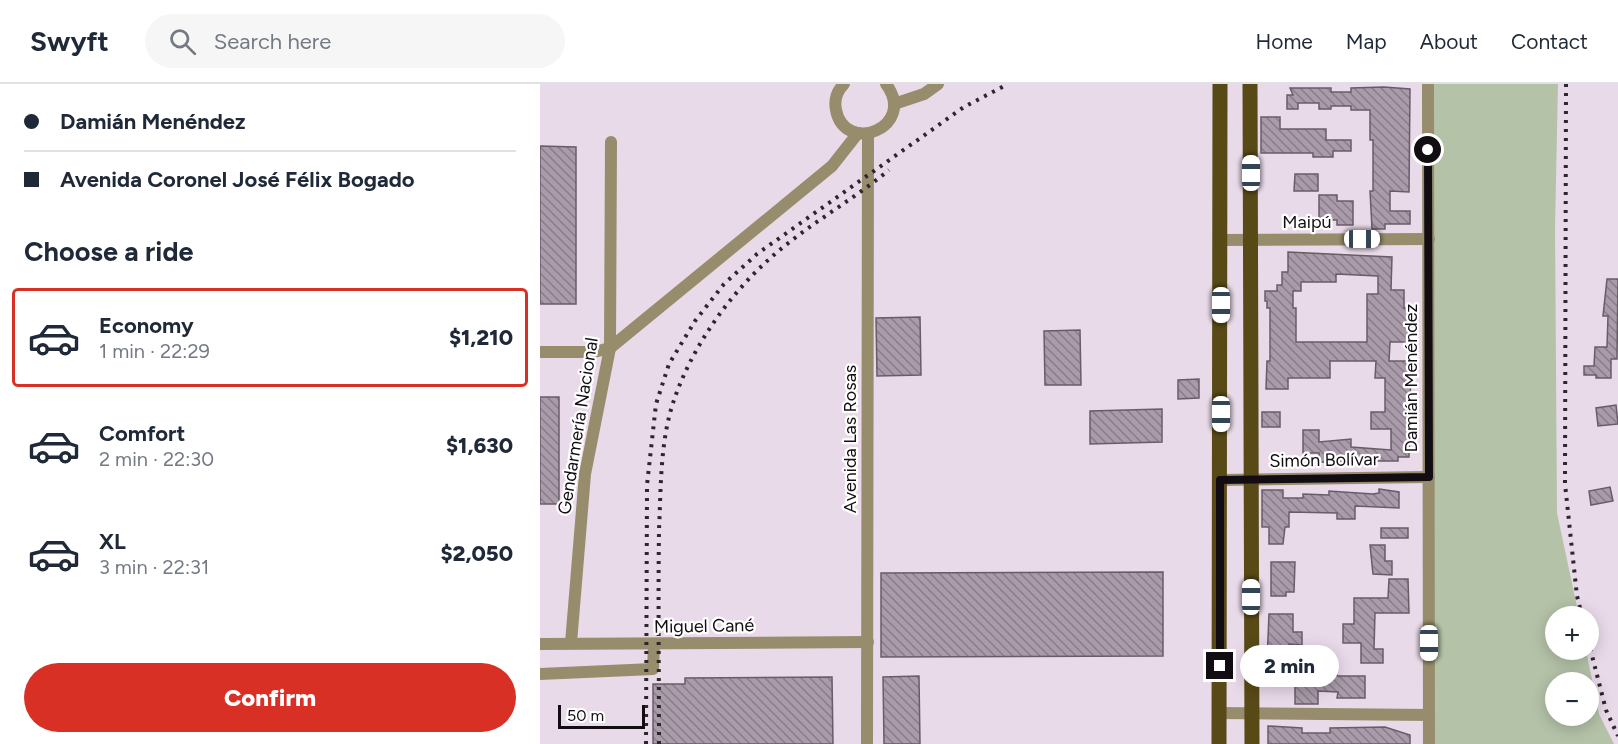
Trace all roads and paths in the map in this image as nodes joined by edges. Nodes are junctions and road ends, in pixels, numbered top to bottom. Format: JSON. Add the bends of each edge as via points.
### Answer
{"nodes":[{"id":1,"x":844,"y":84,"type":"edge"},
{"id":2,"x":886,"y":84,"type":"edge"},
{"id":3,"x":938,"y":84,"type":"edge"},
{"id":4,"x":1220,"y":84,"type":"edge"},
{"id":5,"x":1250,"y":84,"type":"edge"},
{"id":6,"x":1428,"y":84,"type":"edge"},
{"id":7,"x":894,"y":104,"type":"junction"},
{"id":8,"x":863,"y":133,"type":"junction"},
{"id":9,"x":612,"y":142,"type":"dead end"},
{"id":10,"x":1428,"y":239,"type":"junction"},
{"id":11,"x":1221,"y":240,"type":"junction"},
{"id":12,"x":1251,"y":240,"type":"junction"},
{"id":13,"x":610,"y":348,"type":"junction"},
{"id":14,"x":540,"y":352,"type":"edge"},
{"id":15,"x":1429,"y":477,"type":"junction"},
{"id":16,"x":1251,"y":479,"type":"junction"},
{"id":17,"x":1220,"y":480,"type":"junction"},
{"id":18,"x":868,"y":642,"type":"junction"},
{"id":19,"x":540,"y":644,"type":"edge"},
{"id":20,"x":571,"y":644,"type":"junction"},
{"id":21,"x":654,"y":645,"type":"junction"},
{"id":22,"x":540,"y":674,"type":"edge"},
{"id":23,"x":1219,"y":713,"type":"junction"},
{"id":24,"x":1429,"y":714,"type":"junction"},
{"id":25,"x":1252,"y":715,"type":"junction"},
{"id":26,"x":867,"y":744,"type":"edge"},
{"id":27,"x":1219,"y":744,"type":"edge"},
{"id":28,"x":1252,"y":744,"type":"edge"},
{"id":29,"x":1429,"y":744,"type":"edge"}],
"edges":[{"from":1,"to":8,"type":"street","via":[[836,97],[837,116],[843,125]]},
{"from":2,"to":7,"type":"street"},
{"from":3,"to":7,"type":"street","via":[[924,94]]},
{"from":4,"to":11,"type":"main road"},
{"from":5,"to":12,"type":"main road"},
{"from":6,"to":10,"type":"street","name":"Damián Menéndez"},
{"from":7,"to":8,"type":"street","via":[[885,126]]},
{"from":8,"to":13,"type":"street","via":[[832,166]]},
{"from":8,"to":18,"type":"street","name":"Avenida Las Rosas"},
{"from":9,"to":13,"type":"street","name":"Gendarmería Nacional"},
{"from":10,"to":12,"type":"street","name":"Maipú"},
{"from":10,"to":15,"type":"street","name":"Damián Menéndez"},
{"from":11,"to":12,"type":"street","name":"Maipú"},
{"from":11,"to":17,"type":"main road"},
{"from":12,"to":16,"type":"main road"},
{"from":13,"to":14,"type":"street","via":[[594,352]]},
{"from":13,"to":20,"type":"street","name":"Gendarmería Nacional","via":[[585,474]]},
{"from":15,"to":16,"type":"street","name":"Simón Bolívar"},
{"from":15,"to":24,"type":"street","name":"Damián Menéndez"},
{"from":16,"to":17,"type":"street","name":"Simón Bolívar"},
{"from":16,"to":25,"type":"main road"},
{"from":17,"to":23,"type":"main road"},
{"from":18,"to":21,"type":"street","name":"Miguel Cané"},
{"from":18,"to":26,"type":"street","name":"Avenida Las Rosas"},
{"from":19,"to":20,"type":"street","name":"Miguel Cané"},
{"from":20,"to":21,"type":"street","name":"Miguel Cané"},
{"from":21,"to":22,"type":"street","via":[[652,669]]},
{"from":23,"to":25,"type":"street"},
{"from":23,"to":27,"type":"main road"},
{"from":24,"to":25,"type":"street"},
{"from":24,"to":29,"type":"street","name":"Damián Menéndez"},
{"from":25,"to":28,"type":"main road"}]}
